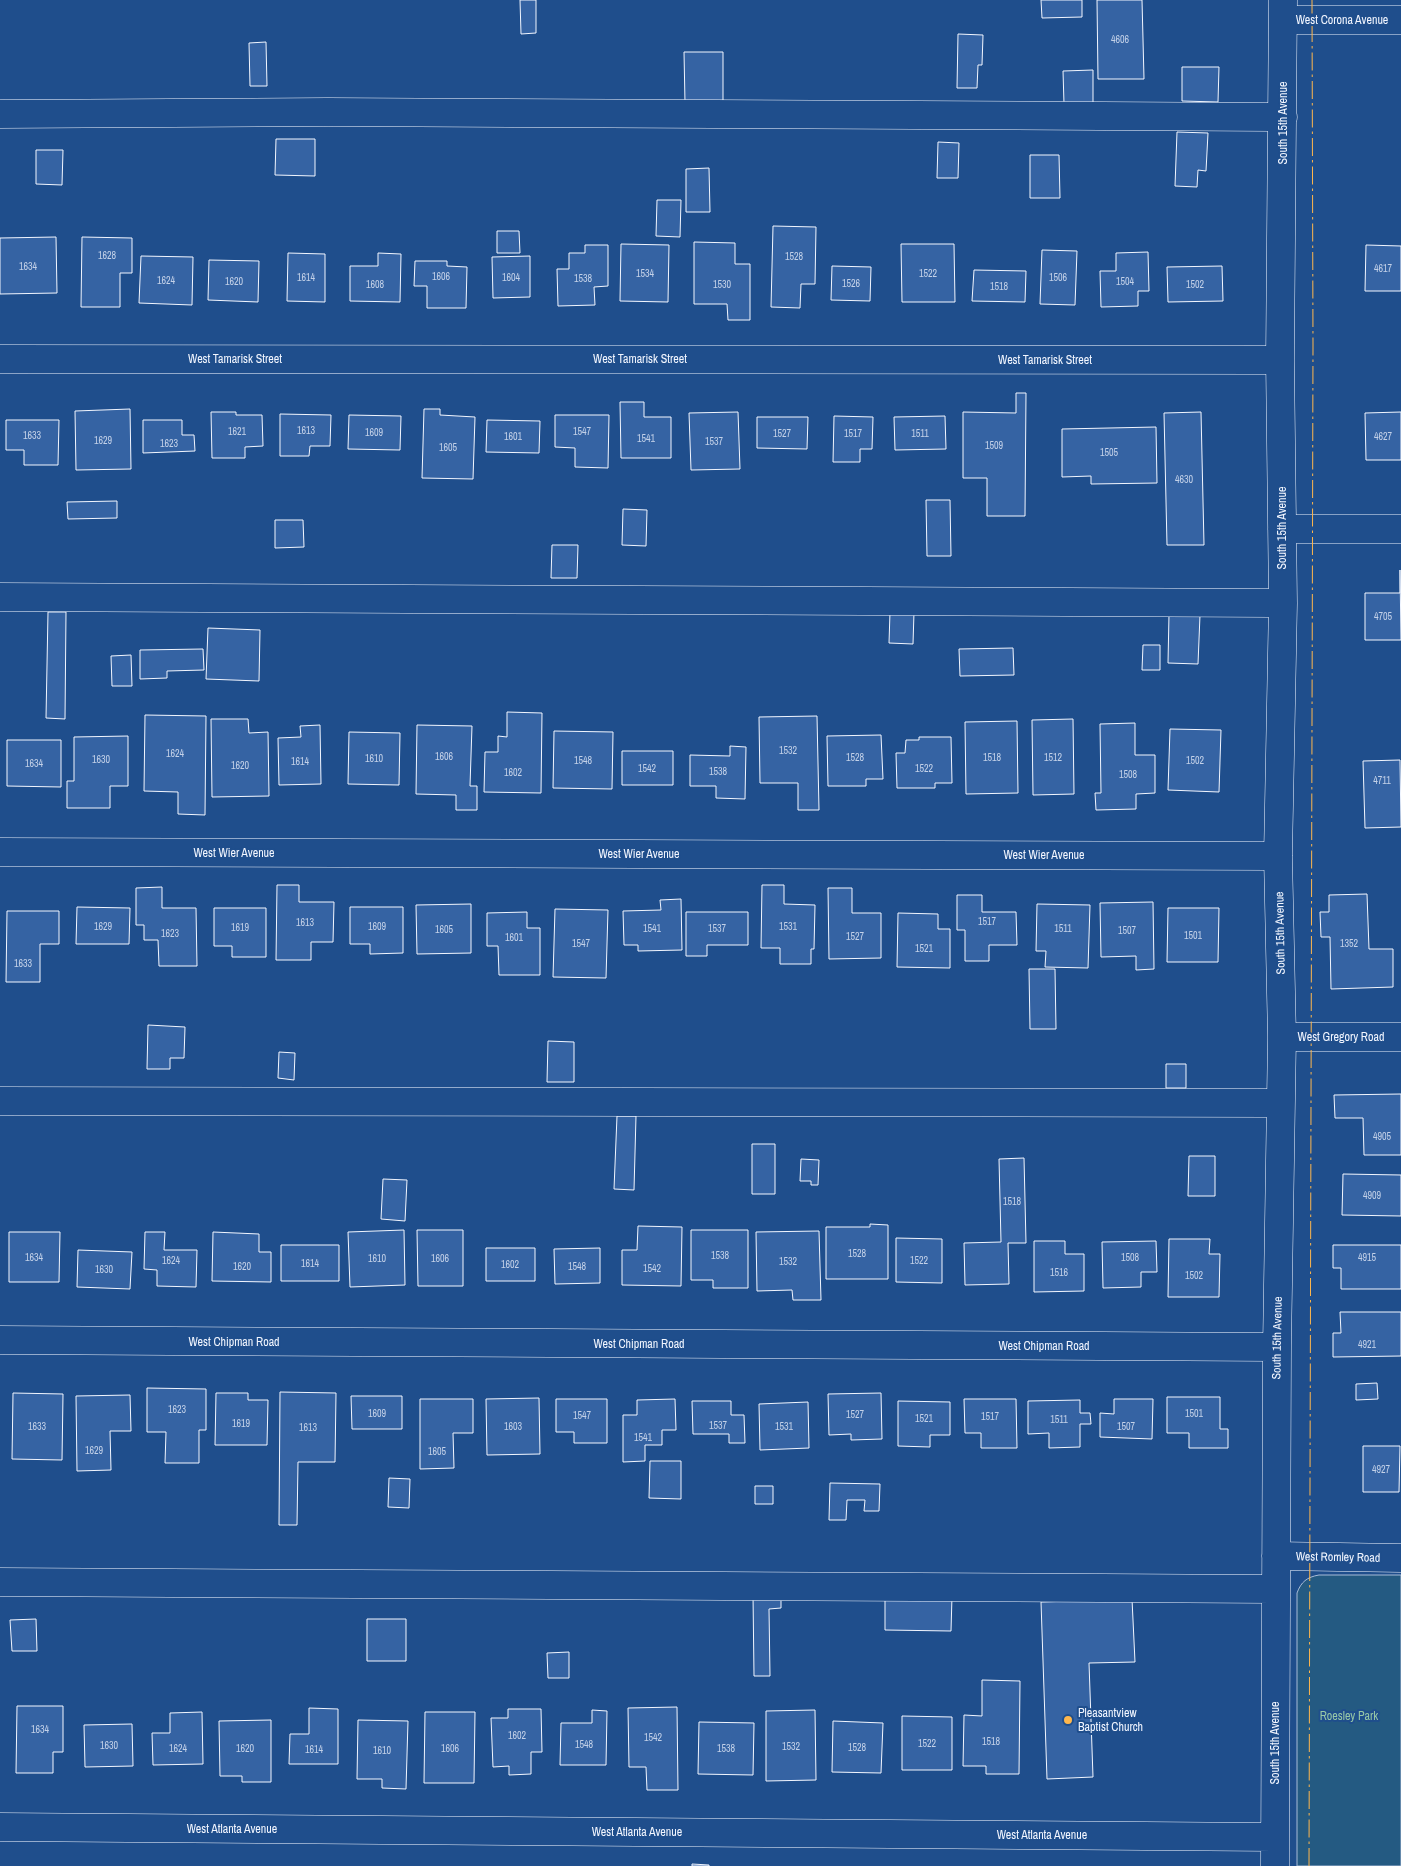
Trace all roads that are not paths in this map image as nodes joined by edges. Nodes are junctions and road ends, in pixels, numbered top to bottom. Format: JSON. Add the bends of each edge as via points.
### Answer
{"nodes":[{"id":1,"x":1283,"y":10,"type":"edge"},
{"id":2,"x":1401,"y":20,"type":"edge"},
{"id":3,"x":0,"y":114,"type":"edge"},
{"id":4,"x":1283,"y":117,"type":"junction"},
{"id":5,"x":0,"y":359,"type":"edge"},
{"id":6,"x":1280,"y":360,"type":"junction"},
{"id":7,"x":1282,"y":529,"type":"junction"},
{"id":8,"x":1401,"y":529,"type":"edge"},
{"id":9,"x":0,"y":597,"type":"edge"},
{"id":10,"x":1282,"y":602,"type":"junction"},
{"id":11,"x":0,"y":852,"type":"edge"},
{"id":12,"x":1278,"y":856,"type":"junction"},
{"id":13,"x":1282,"y":1037,"type":"junction"},
{"id":14,"x":1401,"y":1037,"type":"edge"},
{"id":15,"x":0,"y":1101,"type":"edge"},
{"id":16,"x":1280,"y":1103,"type":"junction"},
{"id":17,"x":0,"y":1340,"type":"edge"},
{"id":18,"x":1277,"y":1347,"type":"junction"},
{"id":19,"x":1276,"y":1556,"type":"junction"},
{"id":20,"x":1401,"y":1558,"type":"edge"},
{"id":21,"x":0,"y":1582,"type":"edge"},
{"id":22,"x":1275,"y":1589,"type":"junction"},
{"id":23,"x":0,"y":1827,"type":"edge"},
{"id":24,"x":1275,"y":1837,"type":"junction"},
{"id":25,"x":1275,"y":1866,"type":"edge"}],
"edges":[{"from":1,"to":2,"type":"street","name":"West Corona Avenue"},
{"from":1,"to":4,"type":"street","name":"South 15th Avenue"},
{"from":3,"to":4,"type":"street","via":[[338,112]]},
{"from":4,"to":6,"type":"street","name":"South 15th Avenue"},
{"from":5,"to":6,"type":"street","name":"West Tamarisk Street"},
{"from":6,"to":7,"type":"street","name":"South 15th Avenue"},
{"from":7,"to":8,"type":"street"},
{"from":7,"to":10,"type":"street","name":"South 15th Avenue"},
{"from":9,"to":10,"type":"street"},
{"from":10,"to":12,"type":"street","name":"South 15th Avenue"},
{"from":11,"to":12,"type":"street","name":"West Wier Avenue"},
{"from":12,"to":13,"type":"street","name":"South 15th Avenue"},
{"from":13,"to":14,"type":"street","name":"West Gregory Road"},
{"from":13,"to":16,"type":"street","name":"South 15th Avenue"},
{"from":15,"to":16,"type":"street"},
{"from":16,"to":18,"type":"street","name":"South 15th Avenue"},
{"from":17,"to":18,"type":"street","name":"West Chipman Road"},
{"from":18,"to":19,"type":"street","name":"South 15th Avenue"},
{"from":19,"to":20,"type":"street","name":"West Romley Road"},
{"from":19,"to":22,"type":"street","name":"South 15th Avenue"},
{"from":21,"to":22,"type":"street"},
{"from":22,"to":24,"type":"street","name":"South 15th Avenue"},
{"from":23,"to":24,"type":"street","name":"West Atlanta Avenue"},
{"from":24,"to":25,"type":"street","name":"South 15th Avenue"}]}
